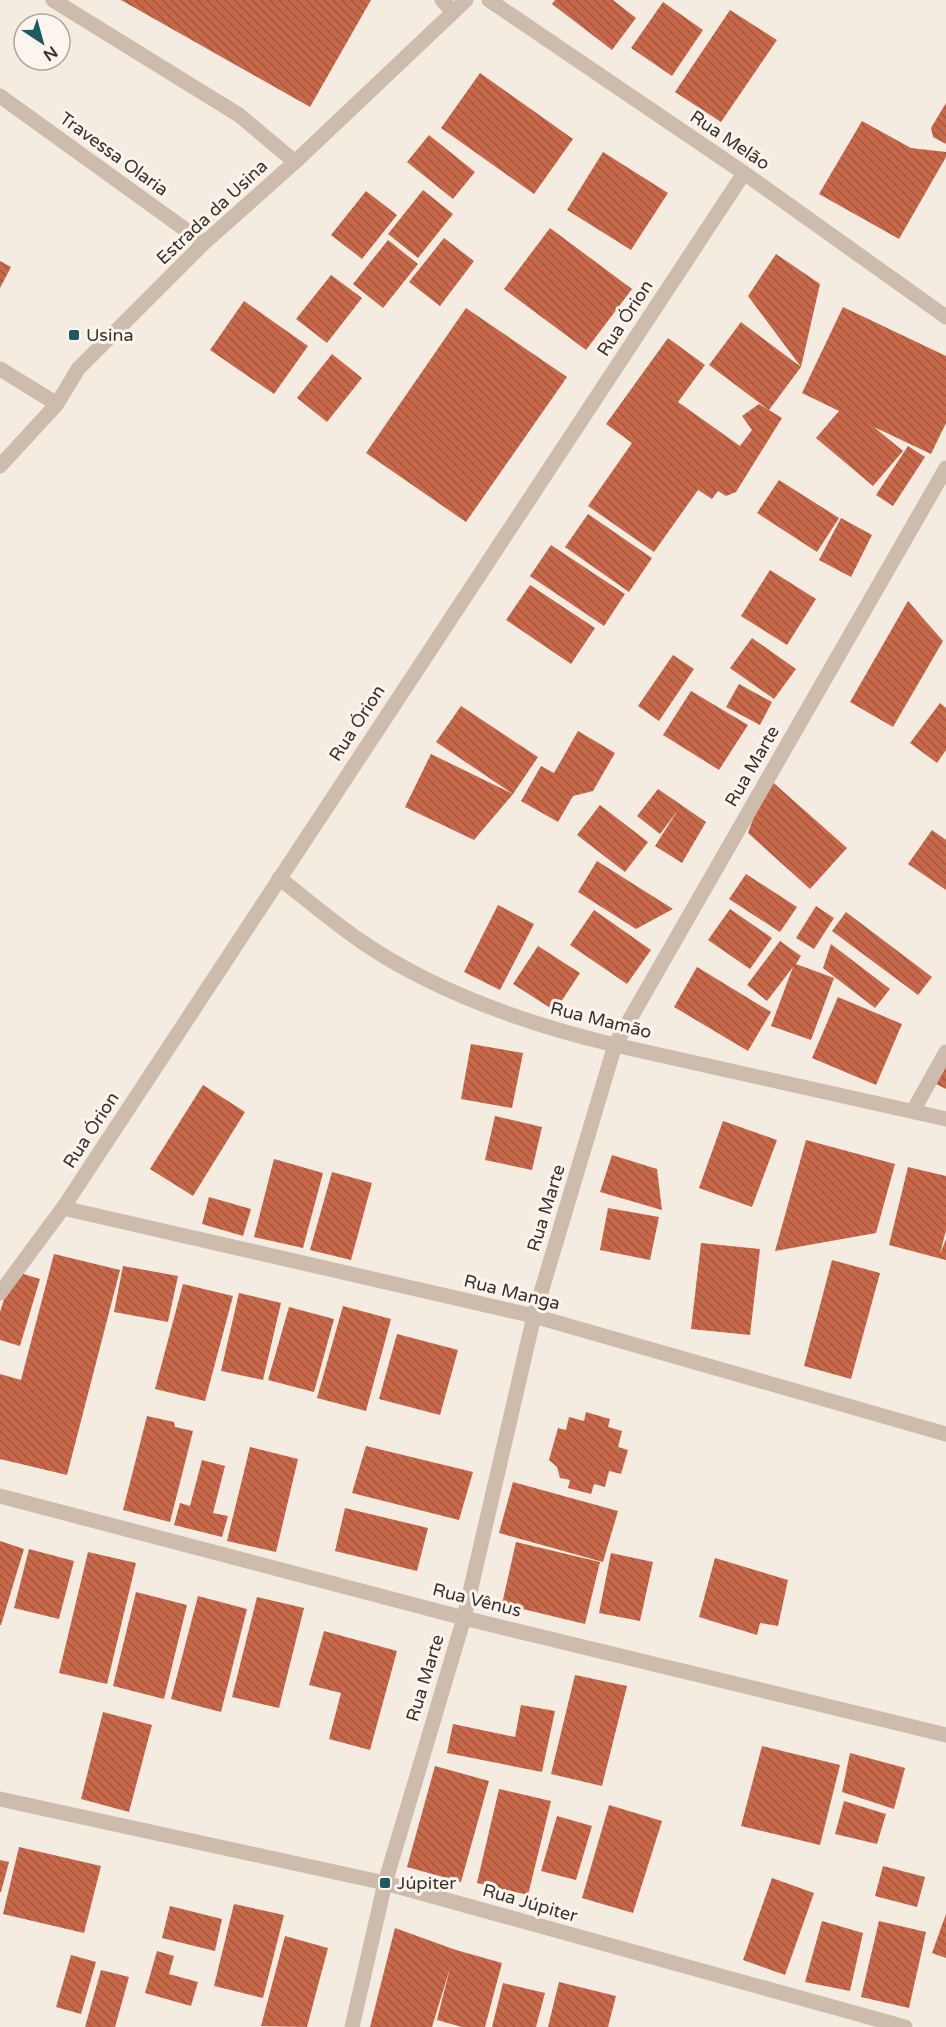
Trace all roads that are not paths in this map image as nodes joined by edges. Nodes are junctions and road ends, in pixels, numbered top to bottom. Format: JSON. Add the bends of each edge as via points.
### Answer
{"nodes":[{"id":1,"x":466,"y":0,"type":"edge"},
{"id":2,"x":489,"y":0,"type":"edge"},
{"id":3,"x":63,"y":2,"type":"edge"},
{"id":4,"x":447,"y":6,"type":"edge"},
{"id":5,"x":0,"y":96,"type":"edge"},
{"id":6,"x":295,"y":162,"type":"junction"},
{"id":7,"x":744,"y":173,"type":"junction"},
{"id":8,"x":204,"y":243,"type":"junction"},
{"id":9,"x":946,"y":317,"type":"edge"},
{"id":10,"x":0,"y":369,"type":"edge"},
{"id":11,"x":57,"y":404,"type":"junction"},
{"id":12,"x":0,"y":466,"type":"edge"},
{"id":13,"x":946,"y":468,"type":"edge"},
{"id":14,"x":279,"y":878,"type":"junction"},
{"id":15,"x":615,"y":1045,"type":"junction"},
{"id":16,"x":946,"y":1052,"type":"edge"},
{"id":17,"x":914,"y":1112,"type":"junction"},
{"id":18,"x":946,"y":1119,"type":"edge"},
{"id":19,"x":63,"y":1208,"type":"junction"},
{"id":20,"x":0,"y":1293,"type":"edge"},
{"id":21,"x":534,"y":1316,"type":"junction"},
{"id":22,"x":946,"y":1434,"type":"edge"},
{"id":23,"x":0,"y":1496,"type":"edge"},
{"id":24,"x":464,"y":1618,"type":"junction"},
{"id":25,"x":946,"y":1735,"type":"edge"},
{"id":26,"x":0,"y":1799,"type":"edge"},
{"id":27,"x":385,"y":1882,"type":"junction"},
{"id":28,"x":352,"y":2027,"type":"edge"},
{"id":29,"x":905,"y":2027,"type":"edge"}],
"edges":[{"from":1,"to":4,"type":"street","name":"Estrada da Usina"},
{"from":2,"to":7,"type":"street","name":"Rua Melão"},
{"from":3,"to":6,"type":"street","via":[[239,115]]},
{"from":4,"to":6,"type":"street","name":"Estrada da Usina"},
{"from":5,"to":8,"type":"street","name":"Travessa Olaria"},
{"from":6,"to":8,"type":"street","name":"Estrada da Usina"},
{"from":7,"to":9,"type":"street","name":"Rua Melão"},
{"from":7,"to":14,"type":"street","name":"Rua Órion"},
{"from":8,"to":11,"type":"street","name":"Estrada da Usina","via":[[78,369]]},
{"from":10,"to":11,"type":"street"},
{"from":11,"to":12,"type":"street","name":"Estrada da Usina"},
{"from":13,"to":15,"type":"street","name":"Rua Marte"},
{"from":14,"to":15,"type":"street","name":"Rua Mamão","via":[[363,942],[430,980],[506,1014]]},
{"from":14,"to":19,"type":"street","name":"Rua Órion"},
{"from":15,"to":17,"type":"street","name":"Rua Mamão"},
{"from":15,"to":21,"type":"street","name":"Rua Marte"},
{"from":16,"to":17,"type":"street"},
{"from":17,"to":18,"type":"street","name":"Rua Mamão"},
{"from":19,"to":20,"type":"street","name":"Rua Órion"},
{"from":19,"to":21,"type":"street","name":"Rua Manga"},
{"from":21,"to":22,"type":"street","name":"Rua Manga"},
{"from":21,"to":24,"type":"street","name":"Rua Marte"},
{"from":23,"to":24,"type":"street","name":"Rua Vênus"},
{"from":24,"to":25,"type":"street","name":"Rua Vênus"},
{"from":24,"to":27,"type":"street","name":"Rua Marte"},
{"from":26,"to":27,"type":"street","name":"Rua Júpiter"},
{"from":27,"to":28,"type":"street","name":"Rua Marte"},
{"from":27,"to":29,"type":"street","name":"Rua Júpiter"}]}
